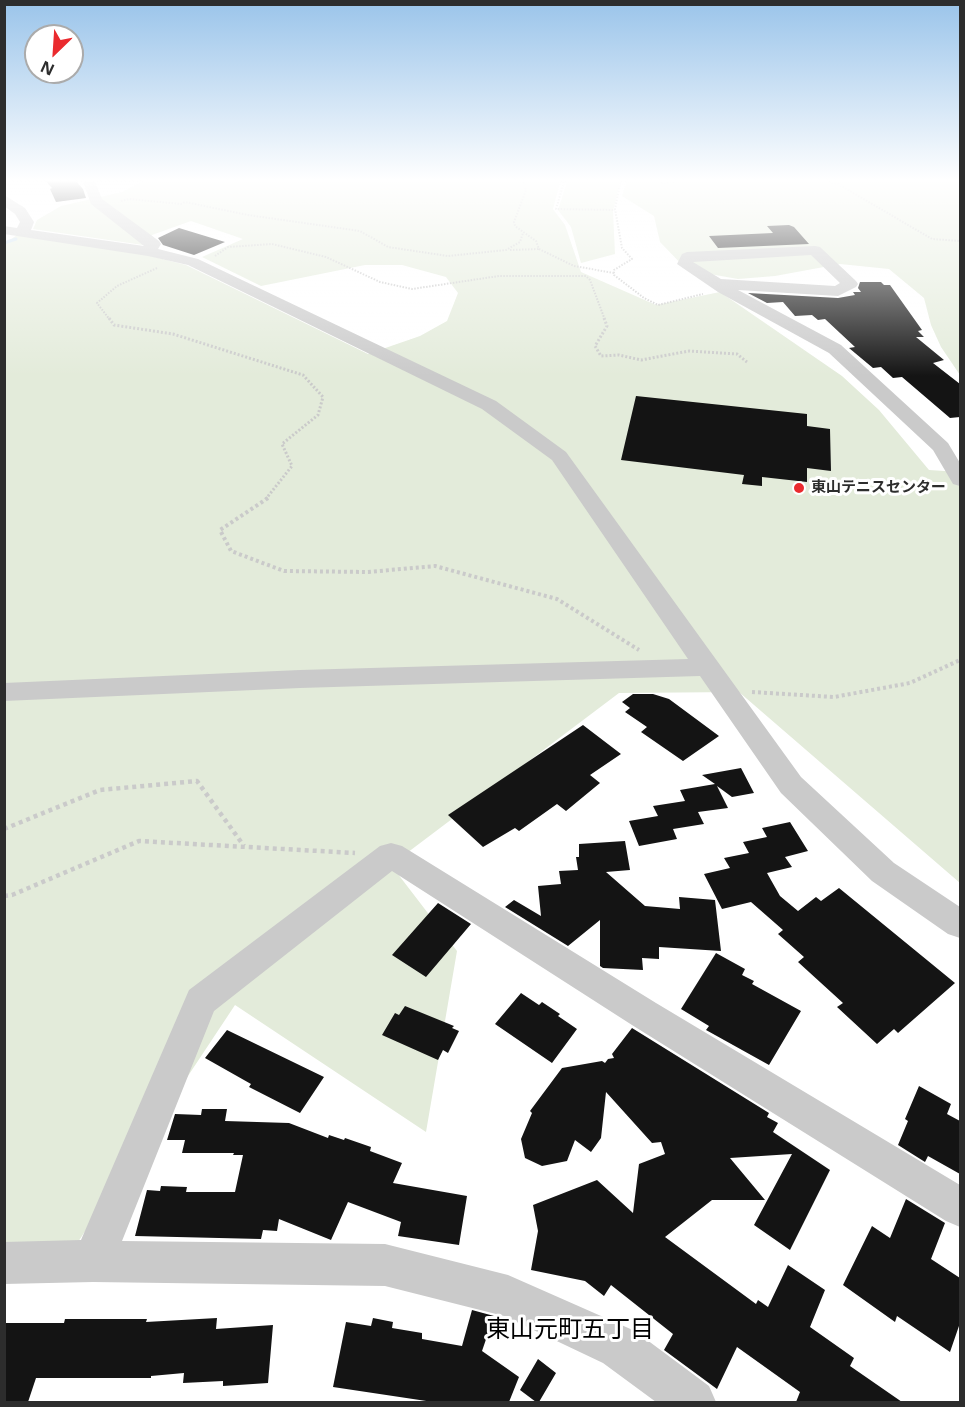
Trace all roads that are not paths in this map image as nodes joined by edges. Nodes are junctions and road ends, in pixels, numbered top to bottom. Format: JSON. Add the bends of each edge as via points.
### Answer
{"nodes":[{"id":1,"x":79,"y":245,"type":"edge"},
{"id":2,"x":154,"y":245,"type":"edge"},
{"id":3,"x":153,"y":260,"type":"junction"},
{"id":4,"x":720,"y":286,"type":"junction"},
{"id":5,"x":951,"y":449,"type":"edge"},
{"id":6,"x":960,"y":480,"type":"edge"},
{"id":7,"x":715,"y":675,"type":"junction"},
{"id":8,"x":4,"y":692,"type":"edge"},
{"id":9,"x":960,"y":924,"type":"edge"},
{"id":10,"x":960,"y":1207,"type":"edge"},
{"id":11,"x":93,"y":1261,"type":"junction"},
{"id":12,"x":4,"y":1263,"type":"edge"},
{"id":13,"x":693,"y":1402,"type":"edge"}],
"edges":[{"from":1,"to":3,"type":"street"},
{"from":2,"to":3,"type":"street"},
{"from":3,"to":7,"type":"street","via":[[193,262],[489,405],[559,456]]},
{"from":4,"to":4,"type":"street","via":[[685,264],[687,257],[815,250],[850,284],[838,291]]},
{"from":4,"to":5,"type":"street","via":[[835,349]]},
{"from":5,"to":6,"type":"street"},
{"from":7,"to":8,"type":"street","via":[[670,669]]},
{"from":7,"to":9,"type":"street","via":[[791,785],[883,872]]},
{"from":10,"to":11,"type":"street","via":[[391,855],[201,1001]]},
{"from":11,"to":12,"type":"street"},
{"from":11,"to":13,"type":"street","via":[[386,1265],[508,1296],[619,1347]]}]}
